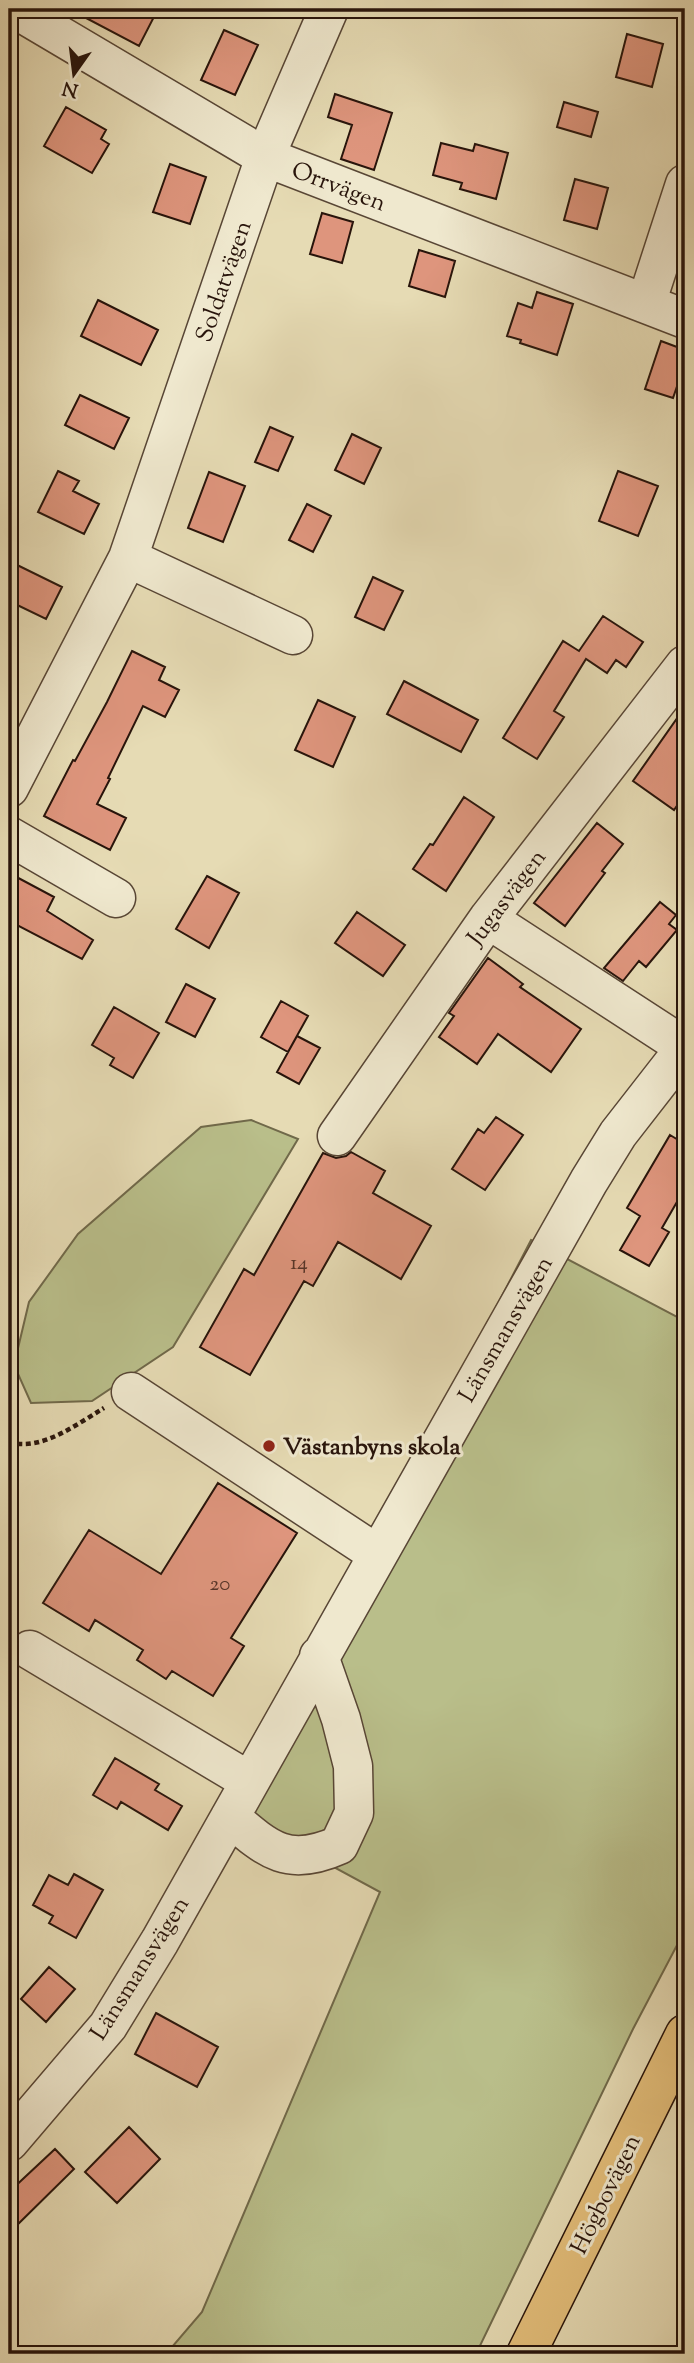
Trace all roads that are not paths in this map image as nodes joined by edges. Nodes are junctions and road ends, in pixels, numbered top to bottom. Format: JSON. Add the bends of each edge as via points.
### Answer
{"nodes":[{"id":1,"x":15,"y":9,"type":"edge"},
{"id":2,"x":329,"y":9,"type":"edge"},
{"id":3,"x":265,"y":157,"type":"junction"},
{"id":4,"x":685,"y":184,"type":"edge"},
{"id":5,"x":646,"y":304,"type":"junction"},
{"id":6,"x":685,"y":319,"type":"edge"},
{"id":7,"x":128,"y":558,"type":"junction"},
{"id":8,"x":293,"y":635,"type":"dead end"},
{"id":9,"x":685,"y":665,"type":"edge"},
{"id":10,"x":9,"y":788,"type":"edge"},
{"id":11,"x":9,"y":836,"type":"edge"},
{"id":12,"x":116,"y":898,"type":"dead end"},
{"id":13,"x":488,"y":919,"type":"junction"},
{"id":14,"x":685,"y":1048,"type":"edge"},
{"id":15,"x":337,"y":1136,"type":"dead end"},
{"id":16,"x":131,"y":1392,"type":"road end"},
{"id":17,"x":377,"y":1554,"type":"junction"},
{"id":18,"x":30,"y":1650,"type":"dead end"},
{"id":19,"x":319,"y":1656,"type":"junction"},
{"id":20,"x":249,"y":1781,"type":"junction"},
{"id":21,"x":230,"y":1817,"type":"junction"},
{"id":22,"x":685,"y":2034,"type":"edge"},
{"id":23,"x":9,"y":2142,"type":"edge"},
{"id":24,"x":526,"y":2354,"type":"edge"}],
"edges":[{"from":1,"to":3,"type":"street","name":"Orrvägen"},
{"from":2,"to":3,"type":"street","name":"Soldatvägen"},
{"from":3,"to":5,"type":"street","name":"Orrvägen"},
{"from":3,"to":7,"type":"street","name":"Soldatvägen"},
{"from":4,"to":5,"type":"street"},
{"from":5,"to":6,"type":"street","name":"Orrvägen"},
{"from":7,"to":8,"type":"street"},
{"from":7,"to":10,"type":"street","name":"Soldatvägen"},
{"from":9,"to":13,"type":"street","name":"Jugasvägen"},
{"from":11,"to":12,"type":"street"},
{"from":13,"to":14,"type":"street"},
{"from":13,"to":15,"type":"street","name":"Jugasvägen"},
{"from":14,"to":17,"type":"street","name":"Länsmansvägen","via":[[618,1134],[589,1181]]},
{"from":16,"to":17,"type":"street"},
{"from":17,"to":19,"type":"street","name":"Länsmansvägen"},
{"from":18,"to":20,"type":"street"},
{"from":19,"to":20,"type":"street","name":"Länsmansvägen"},
{"from":19,"to":21,"type":"street","via":[[353,1766],[354,1813],[339,1845],[318,1854],[291,1856],[258,1842]]},
{"from":20,"to":21,"type":"street","name":"Länsmansvägen"},
{"from":21,"to":23,"type":"street","name":"Länsmansvägen","via":[[108,2026]]},
{"from":22,"to":24,"type":"main road","name":"Högbovägen"}]}
